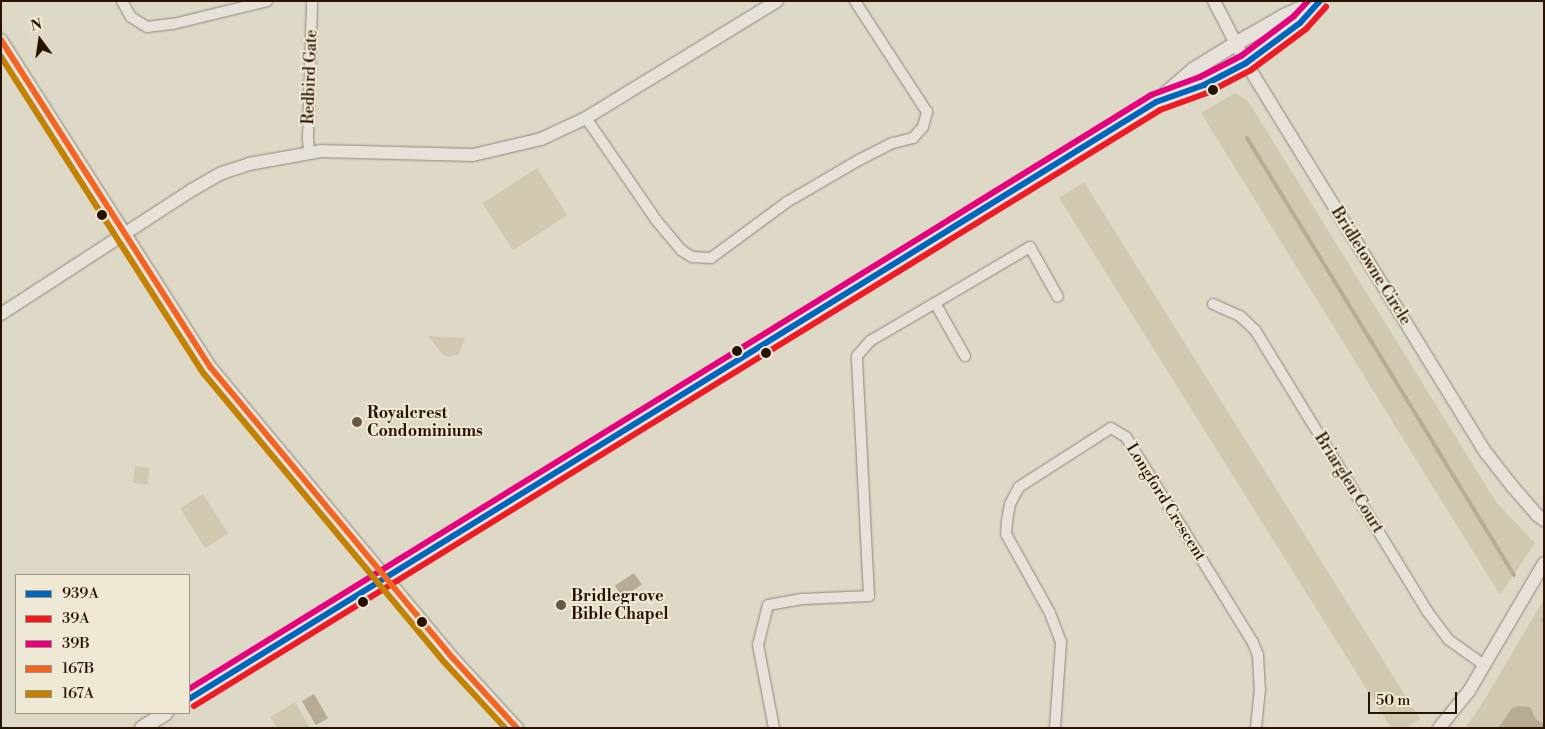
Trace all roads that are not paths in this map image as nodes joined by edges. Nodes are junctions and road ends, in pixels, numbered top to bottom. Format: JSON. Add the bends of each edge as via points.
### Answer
{"nodes":[{"id":1,"x":122,"y":1,"type":"edge"},
{"id":2,"x":266,"y":1,"type":"edge"},
{"id":3,"x":312,"y":1,"type":"edge"},
{"id":4,"x":776,"y":1,"type":"edge"},
{"id":5,"x":855,"y":1,"type":"edge"},
{"id":6,"x":1214,"y":1,"type":"edge"},
{"id":7,"x":1318,"y":1,"type":"edge"},
{"id":8,"x":1,"y":40,"type":"edge"},
{"id":9,"x":1235,"y":44,"type":"junction"},
{"id":10,"x":1246,"y":63,"type":"junction"},
{"id":11,"x":1156,"y":102,"type":"junction"},
{"id":12,"x":586,"y":118,"type":"junction"},
{"id":13,"x":309,"y":153,"type":"junction"},
{"id":14,"x":124,"y":234,"type":"junction"},
{"id":15,"x":1058,"y":297,"type":"dead end"},
{"id":16,"x":935,"y":303,"type":"junction"},
{"id":17,"x":1214,"y":304,"type":"dead end"},
{"id":18,"x":1,"y":314,"type":"edge"},
{"id":19,"x":965,"y":356,"type":"dead end"},
{"id":20,"x":1544,"y":520,"type":"edge"},
{"id":21,"x":1544,"y":563,"type":"edge"},
{"id":22,"x":386,"y":578,"type":"junction"},
{"id":23,"x":1484,"y":665,"type":"junction"},
{"id":24,"x":190,"y":697,"type":"edge"},
{"id":25,"x":164,"y":714,"type":"edge"},
{"id":26,"x":142,"y":728,"type":"edge"},
{"id":27,"x":516,"y":728,"type":"edge"},
{"id":28,"x":774,"y":728,"type":"edge"},
{"id":29,"x":1055,"y":728,"type":"edge"},
{"id":30,"x":1256,"y":728,"type":"edge"},
{"id":31,"x":1439,"y":728,"type":"edge"}],
"edges":[{"from":1,"to":2,"type":"street","via":[[131,17],[147,26],[173,24]]},
{"from":3,"to":13,"type":"street","name":"Redbird Gate"},
{"from":4,"to":12,"type":"street"},
{"from":5,"to":12,"type":"street","via":[[926,112],[923,127],[912,138],[892,143],[858,160],[795,198],[711,258],[692,257],[681,250],[656,220]]},
{"from":6,"to":9,"type":"street","name":"Bridletowne Circle"},
{"from":7,"to":9,"type":"main road"},
{"from":7,"to":10,"type":"main road","via":[[1300,23]]},
{"from":8,"to":14,"type":"street"},
{"from":9,"to":10,"type":"street","name":"Bridletowne Circle"},
{"from":9,"to":11,"type":"main road","via":[[1193,70]]},
{"from":10,"to":11,"type":"main road","via":[[1204,85]]},
{"from":10,"to":20,"type":"street","name":"Bridletowne Circle","via":[[1488,454],[1537,516]]},
{"from":11,"to":22,"type":"main road"},
{"from":12,"to":13,"type":"street","via":[[541,139],[473,155]]},
{"from":13,"to":14,"type":"street","via":[[249,164],[222,173]]},
{"from":14,"to":18,"type":"street"},
{"from":14,"to":22,"type":"street","via":[[211,368]]},
{"from":15,"to":16,"type":"street","via":[[1030,247]]},
{"from":16,"to":19,"type":"street"},
{"from":16,"to":28,"type":"street","via":[[870,341],[857,356],[869,596],[803,599],[768,605],[758,645]]},
{"from":17,"to":23,"type":"street","name":"Briarglen Court","via":[[1240,316],[1254,330],[1427,611],[1450,640]]},
{"from":21,"to":23,"type":"street"},
{"from":22,"to":24,"type":"main road"},
{"from":22,"to":27,"type":"street"},
{"from":23,"to":31,"type":"street","via":[[1461,703]]},
{"from":25,"to":26,"type":"main road"},
{"from":29,"to":30,"type":"street","name":"Longford Crescent","via":[[1062,642],[1050,613],[1006,534],[1010,504],[1019,487],[1111,428],[1126,437],[1253,643],[1258,655],[1260,689]]}]}
